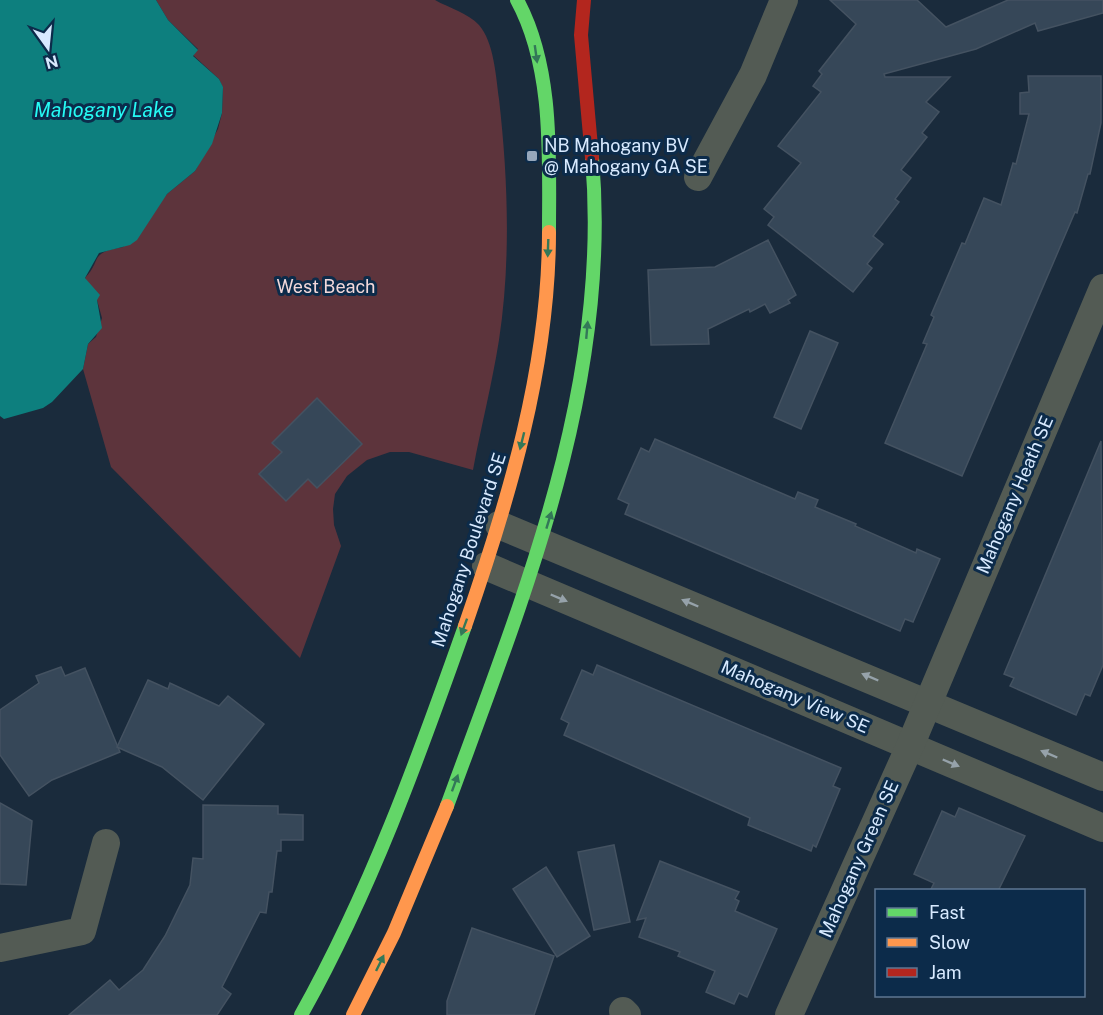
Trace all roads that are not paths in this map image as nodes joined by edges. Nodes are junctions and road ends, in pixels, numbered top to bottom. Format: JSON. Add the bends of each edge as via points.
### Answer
{"nodes":[{"id":1,"x":517,"y":0,"type":"edge"},
{"id":2,"x":584,"y":0,"type":"edge"},
{"id":3,"x":784,"y":0,"type":"edge"},
{"id":4,"x":698,"y":177,"type":"dead end"},
{"id":5,"x":1103,"y":288,"type":"edge"},
{"id":6,"x":499,"y":525,"type":"junction"},
{"id":7,"x":543,"y":542,"type":"junction"},
{"id":8,"x":486,"y":566,"type":"junction"},
{"id":9,"x":528,"y":585,"type":"junction"},
{"id":10,"x":928,"y":701,"type":"junction"},
{"id":11,"x":910,"y":746,"type":"junction"},
{"id":12,"x":1103,"y":777,"type":"edge"},
{"id":13,"x":1103,"y":828,"type":"edge"},
{"id":14,"x":106,"y":843,"type":"dead end"},
{"id":15,"x":0,"y":948,"type":"edge"},
{"id":16,"x":301,"y":1015,"type":"edge"},
{"id":17,"x":353,"y":1015,"type":"edge"},
{"id":18,"x":789,"y":1015,"type":"edge"}],
"edges":[{"from":1,"to":6,"type":"street","name":"Mahogany Boulevard SE","one_way":true,"via":[[533,36],[545,113],[547,266],[543,335],[525,428]]},
{"from":7,"to":2,"type":"street","one_way":true,"via":[[579,392],[594,259],[594,182],[581,36]]},
{"from":3,"to":4,"type":"street","via":[[753,75]]},
{"from":5,"to":10,"type":"street","name":"Mahogany Heath SE"},
{"from":6,"to":7,"type":"street"},
{"from":6,"to":8,"type":"street","name":"Mahogany Boulevard SE"},
{"from":7,"to":9,"type":"street"},
{"from":10,"to":7,"type":"street","one_way":true},
{"from":8,"to":9,"type":"street","name":"Mahogany View SE"},
{"from":8,"to":16,"type":"street","name":"Mahogany Boulevard SE","one_way":true,"via":[[361,900]]},
{"from":9,"to":11,"type":"street","name":"Mahogany View SE","one_way":true},
{"from":17,"to":9,"type":"street","one_way":true,"via":[[417,881]]},
{"from":10,"to":11,"type":"street","name":"Mahogany Green SE"},
{"from":12,"to":10,"type":"street","one_way":true},
{"from":11,"to":13,"type":"street","name":"Mahogany View SE","one_way":true},
{"from":11,"to":18,"type":"street","name":"Mahogany Green SE"},
{"from":14,"to":15,"type":"street","via":[[82,931]]}]}
